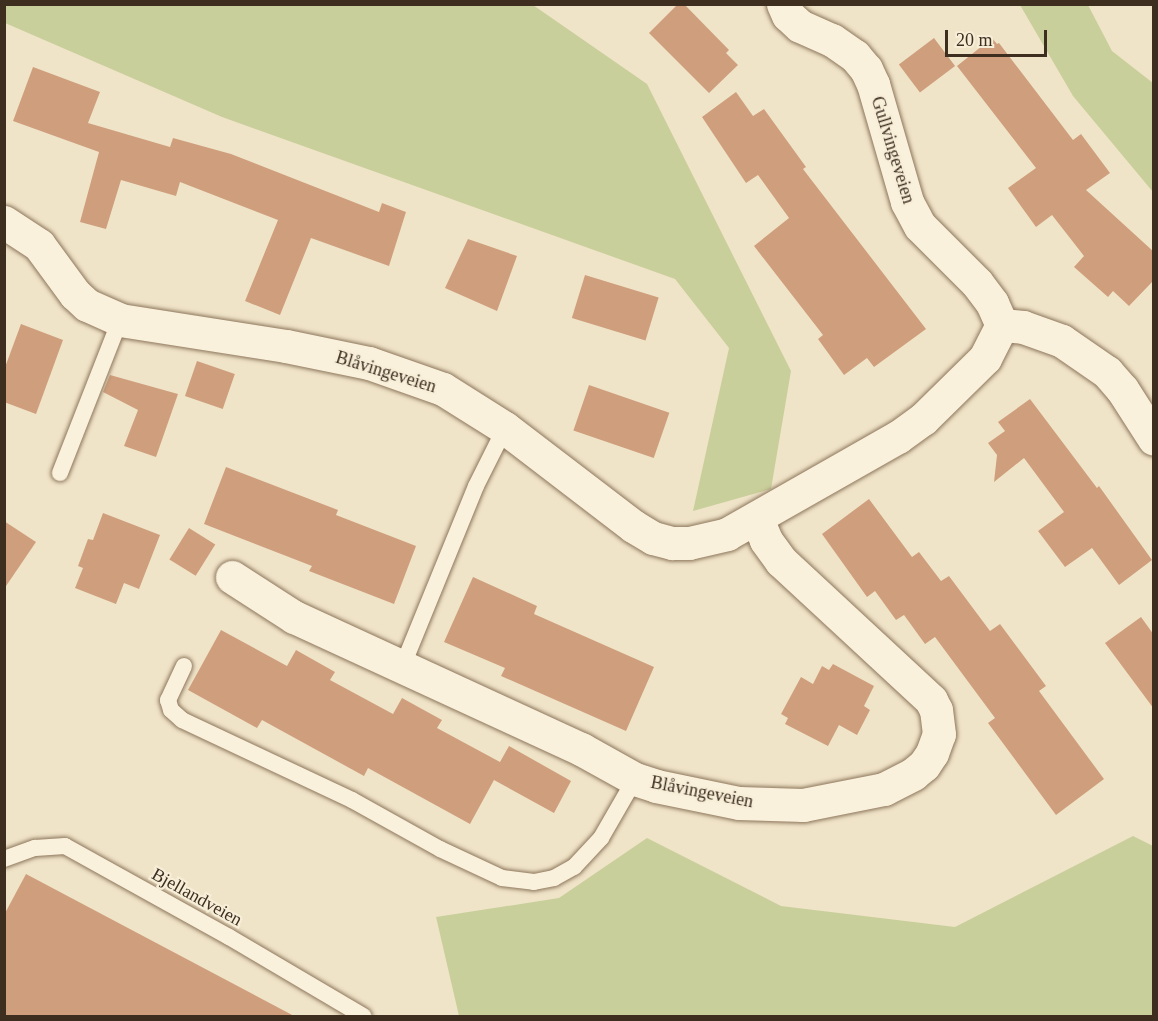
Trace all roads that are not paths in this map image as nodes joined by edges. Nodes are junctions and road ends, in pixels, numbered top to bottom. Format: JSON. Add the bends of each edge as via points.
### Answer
{"nodes":[{"id":1,"x":783,"y":4,"type":"edge"},
{"id":2,"x":4,"y":222,"type":"edge"},
{"id":3,"x":120,"y":320,"type":"junction"},
{"id":4,"x":1002,"y":325,"type":"junction"},
{"id":5,"x":505,"y":428,"type":"junction"},
{"id":6,"x":1154,"y":439,"type":"edge"},
{"id":7,"x":60,"y":473,"type":"dead end"},
{"id":8,"x":757,"y":519,"type":"junction"},
{"id":9,"x":232,"y":577,"type":"dead end"},
{"id":10,"x":403,"y":665,"type":"junction"},
{"id":11,"x":184,"y":666,"type":"dead end"},
{"id":12,"x":636,"y":779,"type":"junction"},
{"id":13,"x":4,"y":859,"type":"edge"},
{"id":14,"x":363,"y":1017,"type":"edge"}],
"edges":[{"from":1,"to":4,"type":"street","name":"Gullvingeveien","via":[[800,26],[831,40],[866,69],[907,202],[920,226],[977,283]]},
{"from":2,"to":3,"type":"street","name":"Blåvingeveien","via":[[39,244],[87,305]]},
{"from":3,"to":5,"type":"street","name":"Blåvingeveien","via":[[369,363],[443,390]]},
{"from":3,"to":7,"type":"lane"},
{"from":4,"to":6,"type":"street","via":[[1023,327],[1062,341],[1107,372]]},
{"from":4,"to":8,"type":"street","name":"Blåvingeveien","via":[[985,358],[923,419]]},
{"from":5,"to":8,"type":"street","name":"Blåvingeveien","via":[[653,538],[689,543],[727,534]]},
{"from":5,"to":10,"type":"lane","via":[[476,486]]},
{"from":8,"to":12,"type":"street","name":"Blåvingeveien","via":[[781,561],[930,700],[939,722],[932,753],[913,774],[884,789],[802,805],[739,803]]},
{"from":9,"to":10,"type":"street","name":"Blåvingeveien","via":[[294,617]]},
{"from":10,"to":12,"type":"street","name":"Blåvingeveien"},
{"from":11,"to":12,"type":"lane","via":[[168,700],[171,710],[182,720],[352,800],[502,878],[534,882],[554,878],[574,867],[601,838]]},
{"from":13,"to":14,"type":"lane","name":"Bjellandveien","via":[[35,848],[65,846]]}]}
